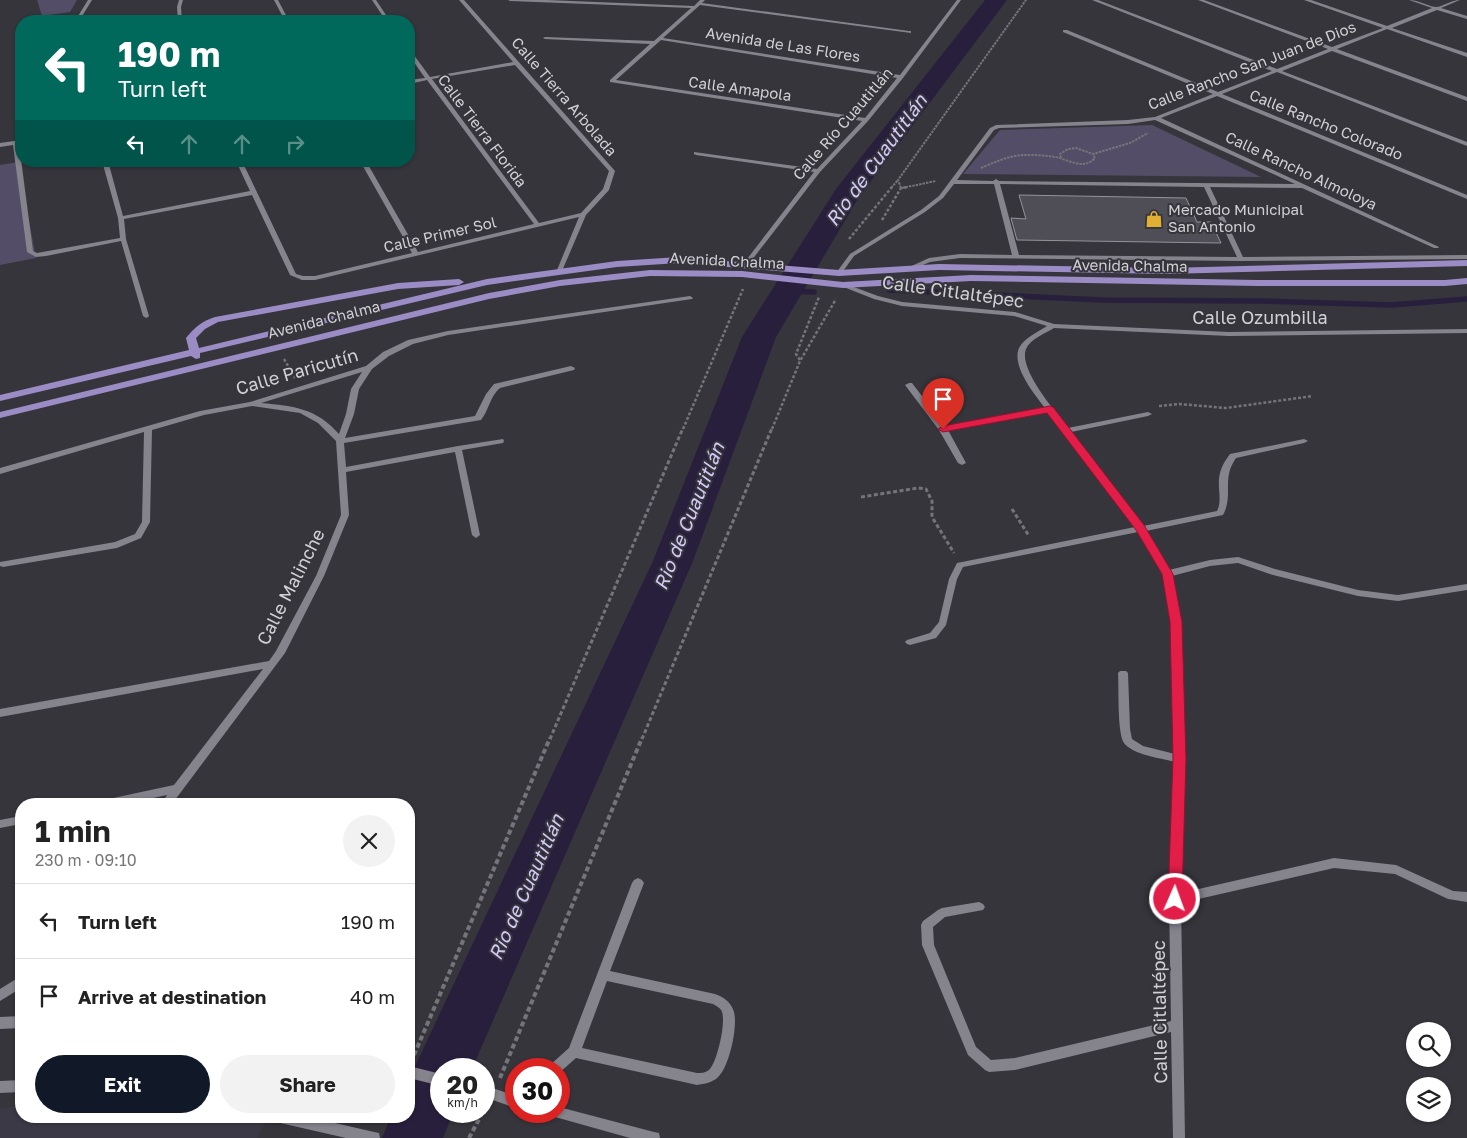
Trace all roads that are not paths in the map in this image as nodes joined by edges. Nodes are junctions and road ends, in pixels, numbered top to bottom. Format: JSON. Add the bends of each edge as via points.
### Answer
{"nodes":[{"id":1,"x":90,"y":0,"type":"edge"},
{"id":2,"x":181,"y":0,"type":"edge"},
{"id":3,"x":276,"y":0,"type":"edge"},
{"id":4,"x":374,"y":0,"type":"edge"},
{"id":5,"x":461,"y":0,"type":"edge"},
{"id":6,"x":510,"y":0,"type":"edge"},
{"id":7,"x":959,"y":0,"type":"edge"},
{"id":8,"x":1094,"y":0,"type":"edge"},
{"id":9,"x":1120,"y":0,"type":"edge"},
{"id":10,"x":1200,"y":0,"type":"edge"},
{"id":11,"x":1306,"y":0,"type":"edge"},
{"id":12,"x":1411,"y":0,"type":"edge"},
{"id":13,"x":1458,"y":0,"type":"edge"},
{"id":14,"x":701,"y":2,"type":"edge"},
{"id":15,"x":693,"y":8,"type":"junction"},
{"id":16,"x":1114,"y":8,"type":"junction"},
{"id":17,"x":1436,"y":8,"type":"junction"},
{"id":18,"x":81,"y":15,"type":"edge"},
{"id":19,"x":180,"y":15,"type":"edge"},
{"id":20,"x":284,"y":15,"type":"edge"},
{"id":21,"x":384,"y":15,"type":"edge"},
{"id":22,"x":1467,"y":18,"type":"edge"},
{"id":23,"x":1386,"y":28,"type":"junction"},
{"id":24,"x":1065,"y":31,"type":"dead end"},
{"id":25,"x":908,"y":32,"type":"dead end"},
{"id":26,"x":545,"y":38,"type":"dead end"},
{"id":27,"x":661,"y":39,"type":"junction"},
{"id":28,"x":655,"y":43,"type":"junction"},
{"id":29,"x":1332,"y":48,"type":"junction"},
{"id":30,"x":1467,"y":55,"type":"edge"},
{"id":31,"x":415,"y":61,"type":"edge"},
{"id":32,"x":517,"y":63,"type":"junction"},
{"id":33,"x":1277,"y":70,"type":"junction"},
{"id":34,"x":901,"y":77,"type":"junction"},
{"id":35,"x":427,"y":79,"type":"junction"},
{"id":36,"x":415,"y":81,"type":"edge"},
{"id":37,"x":1216,"y":93,"type":"junction"},
{"id":38,"x":1467,"y":98,"type":"edge"},
{"id":39,"x":1156,"y":118,"type":"junction"},
{"id":40,"x":866,"y":120,"type":"junction"},
{"id":41,"x":998,"y":126,"type":"joint"},
{"id":42,"x":15,"y":143,"type":"edge"},
{"id":43,"x":1467,"y":144,"type":"edge"},
{"id":44,"x":0,"y":145,"type":"edge"},
{"id":45,"x":696,"y":153,"type":"dead end"},
{"id":46,"x":22,"y":167,"type":"edge"},
{"id":47,"x":107,"y":167,"type":"edge"},
{"id":48,"x":242,"y":167,"type":"edge"},
{"id":49,"x":366,"y":167,"type":"edge"},
{"id":50,"x":818,"y":172,"type":"junction"},
{"id":51,"x":955,"y":179,"type":"junction"},
{"id":52,"x":996,"y":181,"type":"junction"},
{"id":53,"x":1206,"y":184,"type":"junction"},
{"id":54,"x":1301,"y":186,"type":"junction"},
{"id":55,"x":252,"y":192,"type":"junction"},
{"id":56,"x":1467,"y":197,"type":"edge"},
{"id":57,"x":583,"y":214,"type":"junction"},
{"id":58,"x":121,"y":218,"type":"junction"},
{"id":59,"x":538,"y":225,"type":"junction"},
{"id":60,"x":123,"y":239,"type":"junction"},
{"id":61,"x":1436,"y":247,"type":"dead end"},
{"id":62,"x":416,"y":254,"type":"junction"},
{"id":63,"x":1016,"y":256,"type":"junction"},
{"id":64,"x":1467,"y":257,"type":"edge"},
{"id":65,"x":1240,"y":259,"type":"junction"},
{"id":66,"x":1467,"y":263,"type":"edge"},
{"id":67,"x":746,"y":264,"type":"junction"},
{"id":68,"x":560,"y":270,"type":"junction"},
{"id":69,"x":907,"y":270,"type":"junction"},
{"id":70,"x":839,"y":273,"type":"junction"},
{"id":71,"x":1467,"y":281,"type":"edge"},
{"id":72,"x":487,"y":282,"type":"junction"},
{"id":73,"x":843,"y":285,"type":"junction"},
{"id":74,"x":690,"y":298,"type":"dead end"},
{"id":75,"x":146,"y":316,"type":"dead end"},
{"id":76,"x":1053,"y":326,"type":"junction"},
{"id":77,"x":1467,"y":331,"type":"edge"},
{"id":78,"x":193,"y":350,"type":"junction"},
{"id":79,"x":200,"y":366,"type":"junction"},
{"id":80,"x":369,"y":368,"type":"junction"},
{"id":81,"x":570,"y":368,"type":"dead end"},
{"id":82,"x":909,"y":385,"type":"dead end"},
{"id":83,"x":0,"y":398,"type":"edge"},
{"id":84,"x":251,"y":404,"type":"junction"},
{"id":85,"x":1050,"y":409,"type":"junction"},
{"id":86,"x":1148,"y":414,"type":"road end"},
{"id":87,"x":0,"y":415,"type":"edge"},
{"id":88,"x":943,"y":429,"type":"junction"},
{"id":89,"x":148,"y":430,"type":"junction"},
{"id":90,"x":1068,"y":430,"type":"junction"},
{"id":91,"x":340,"y":441,"type":"junction"},
{"id":92,"x":500,"y":441,"type":"dead end"},
{"id":93,"x":1304,"y":441,"type":"dead end"},
{"id":94,"x":458,"y":448,"type":"junction"},
{"id":95,"x":962,"y":463,"type":"dead end"},
{"id":96,"x":342,"y":470,"type":"junction"},
{"id":97,"x":0,"y":471,"type":"edge"},
{"id":98,"x":1140,"y":528,"type":"junction"},
{"id":99,"x":476,"y":535,"type":"dead end"},
{"id":100,"x":3,"y":564,"type":"dead end"},
{"id":101,"x":1167,"y":574,"type":"junction"},
{"id":102,"x":1467,"y":588,"type":"edge"},
{"id":103,"x":910,"y":642,"type":"dead end"},
{"id":104,"x":270,"y":664,"type":"junction"},
{"id":105,"x":1123,"y":673,"type":"dead end"},
{"id":106,"x":0,"y":713,"type":"edge"},
{"id":107,"x":1180,"y":759,"type":"junction"},
{"id":108,"x":177,"y":789,"type":"junction"},
{"id":109,"x":133,"y":798,"type":"edge"},
{"id":110,"x":170,"y":798,"type":"edge"},
{"id":111,"x":15,"y":821,"type":"edge"},
{"id":112,"x":0,"y":824,"type":"edge"},
{"id":113,"x":638,"y":883,"type":"dead end"},
{"id":114,"x":1467,"y":897,"type":"edge"},
{"id":115,"x":1175,"y":899,"type":"junction"},
{"id":116,"x":979,"y":907,"type":"dead end"},
{"id":117,"x":602,"y":975,"type":"junction"},
{"id":118,"x":15,"y":985,"type":"edge"},
{"id":119,"x":0,"y":996,"type":"edge"},
{"id":120,"x":15,"y":1022,"type":"edge"},
{"id":121,"x":0,"y":1023,"type":"edge"},
{"id":122,"x":1176,"y":1025,"type":"junction"},
{"id":123,"x":574,"y":1052,"type":"junction"},
{"id":124,"x":567,"y":1058,"type":"edge"},
{"id":125,"x":415,"y":1074,"type":"edge"},
{"id":126,"x":430,"y":1077,"type":"edge"},
{"id":127,"x":15,"y":1086,"type":"edge"},
{"id":128,"x":0,"y":1087,"type":"edge"},
{"id":129,"x":570,"y":1116,"type":"edge"},
{"id":130,"x":308,"y":1123,"type":"edge"},
{"id":131,"x":372,"y":1137,"type":"edge"},
{"id":132,"x":654,"y":1138,"type":"edge"},
{"id":133,"x":1179,"y":1138,"type":"edge"}],
"edges":[{"from":1,"to":18,"type":"street"},
{"from":2,"to":19,"type":"street"},
{"from":3,"to":20,"type":"street"},
{"from":4,"to":21,"type":"street"},
{"from":5,"to":32,"type":"street","name":"Calle Tierra Arbolada"},
{"from":6,"to":15,"type":"street"},
{"from":7,"to":34,"type":"street","name":"Calle Río Cuautitlán"},
{"from":8,"to":16,"type":"street"},
{"from":9,"to":16,"type":"street"},
{"from":10,"to":29,"type":"street"},
{"from":11,"to":23,"type":"street"},
{"from":12,"to":17,"type":"street"},
{"from":13,"to":17,"type":"street","name":"Calle Rancho San Juan de Dios"},
{"from":14,"to":15,"type":"street"},
{"from":14,"to":25,"type":"street"},
{"from":15,"to":27,"type":"street"},
{"from":16,"to":33,"type":"street"},
{"from":17,"to":22,"type":"street"},
{"from":17,"to":23,"type":"street","name":"Calle Rancho San Juan de Dios"},
{"from":23,"to":29,"type":"street","name":"Calle Rancho San Juan de Dios"},
{"from":23,"to":30,"type":"street"},
{"from":24,"to":37,"type":"street","name":"Calle Rancho Colorado"},
{"from":26,"to":28,"type":"street"},
{"from":27,"to":28,"type":"street"},
{"from":27,"to":34,"type":"street","name":"Avenida de Las Flores"},
{"from":28,"to":40,"type":"street","name":"Calle Amapola","via":[[612,81]]},
{"from":29,"to":33,"type":"street","name":"Calle Rancho San Juan de Dios"},
{"from":29,"to":38,"type":"street"},
{"from":31,"to":35,"type":"street","name":"Calle Tierra Florida"},
{"from":32,"to":35,"type":"street"},
{"from":32,"to":57,"type":"street","name":"Calle Tierra Arbolada","via":[[612,170],[606,190]]},
{"from":33,"to":37,"type":"street","name":"Calle Rancho San Juan de Dios"},
{"from":33,"to":43,"type":"street"},
{"from":34,"to":40,"type":"street","name":"Calle Río Cuautitlán"},
{"from":35,"to":36,"type":"street"},
{"from":35,"to":59,"type":"street","name":"Calle Tierra Florida"},
{"from":37,"to":39,"type":"street","name":"Calle Rancho San Juan de Dios"},
{"from":37,"to":56,"type":"street","name":"Calle Rancho Colorado"},
{"from":39,"to":41,"type":"street","name":"Calle Rancho San Juan de Dios","via":[[1128,122]]},
{"from":39,"to":54,"type":"street","name":"Calle Rancho Almoloya"},
{"from":40,"to":50,"type":"street","name":"Calle Río Cuautitlán"},
{"from":41,"to":51,"type":"street","name":"Calle Rancho San Juan de Dios"},
{"from":42,"to":44,"type":"street"},
{"from":45,"to":50,"type":"street"},
{"from":46,"to":60,"type":"street","via":[[30,252],[46,254]]},
{"from":47,"to":58,"type":"street"},
{"from":48,"to":55,"type":"street"},
{"from":49,"to":62,"type":"street"},
{"from":50,"to":67,"type":"street","name":"Calle Río Cuautitlán"},
{"from":51,"to":52,"type":"street"},
{"from":51,"to":70,"type":"street","name":"Calle Rancho San Juan de Dios","via":[[942,197],[852,255]]},
{"from":52,"to":53,"type":"street"},
{"from":52,"to":63,"type":"street"},
{"from":53,"to":54,"type":"street"},
{"from":53,"to":65,"type":"street"},
{"from":54,"to":61,"type":"street","name":"Calle Rancho Almoloya"},
{"from":55,"to":58,"type":"street"},
{"from":55,"to":62,"type":"street","name":"Calle Primer Sol","via":[[293,275],[315,278]]},
{"from":57,"to":59,"type":"street","name":"Calle Primer Sol"},
{"from":57,"to":68,"type":"street","name":"Calle Tierra Arbolada"},
{"from":58,"to":60,"type":"street"},
{"from":59,"to":62,"type":"street","name":"Calle Primer Sol"},
{"from":60,"to":75,"type":"street"},
{"from":63,"to":65,"type":"street"},
{"from":63,"to":69,"type":"street","via":[[941,258]]},
{"from":64,"to":65,"type":"street"},
{"from":66,"to":69,"type":"main road","name":"Avenida Chalma","via":[[1166,271],[948,267]]},
{"from":67,"to":68,"type":"main road","name":"Avenida Chalma","via":[[679,260]]},
{"from":67,"to":70,"type":"main road","name":"Avenida Chalma"},
{"from":68,"to":72,"type":"main road","name":"Avenida Chalma"},
{"from":69,"to":70,"type":"main road","name":"Avenida Chalma"},
{"from":71,"to":73,"type":"main road","name":"Avenida Chalma","via":[[1257,283],[970,278]]},
{"from":72,"to":78,"type":"main road","name":"Avenida Chalma"},
{"from":72,"to":78,"type":"main road","via":[[398,286],[215,320],[200,327],[190,338]]},
{"from":73,"to":76,"type":"street","name":"Calle Citlaltépec","via":[[902,304],[1015,314]]},
{"from":73,"to":79,"type":"main road","name":"Avenida Chalma","via":[[749,275],[650,273],[560,283],[488,296]]},
{"from":74,"to":80,"type":"street","name":"Calle Paricutín","via":[[448,333],[403,346],[386,354]]},
{"from":76,"to":77,"type":"street","name":"Calle Ozumbilla","via":[[1229,334]]},
{"from":76,"to":85,"type":"street","name":"Calle Citlaltépec","via":[[1024,344],[1020,355],[1032,384]]},
{"from":78,"to":79,"type":"main road"},
{"from":78,"to":83,"type":"main road","name":"Avenida Chalma"},
{"from":79,"to":87,"type":"main road","name":"Avenida Chalma"},
{"from":80,"to":84,"type":"street","name":"Calle Paricutín"},
{"from":80,"to":91,"type":"street","name":"Calle Malinche","via":[[355,389]]},
{"from":81,"to":91,"type":"street","via":[[497,386],[489,392],[478,418]]},
{"from":82,"to":88,"type":"street"},
{"from":84,"to":89,"type":"street","name":"Calle Paricutín","via":[[203,413]]},
{"from":84,"to":91,"type":"street","via":[[314,414]]},
{"from":85,"to":88,"type":"street"},
{"from":85,"to":90,"type":"street","name":"Calle Citlaltépec"},
{"from":86,"to":90,"type":"street"},
{"from":88,"to":95,"type":"street"},
{"from":89,"to":97,"type":"street","name":"Calle Paricutín"},
{"from":89,"to":100,"type":"street","via":[[146,522],[138,536],[117,544]]},
{"from":90,"to":98,"type":"street","name":"Calle Citlaltépec"},
{"from":91,"to":96,"type":"street","name":"Calle Malinche"},
{"from":92,"to":94,"type":"street"},
{"from":93,"to":98,"type":"street","via":[[1233,456],[1225,465],[1222,477],[1223,508],[1220,512]]},
{"from":94,"to":96,"type":"street"},
{"from":94,"to":99,"type":"street"},
{"from":96,"to":104,"type":"street","name":"Calle Malinche","via":[[345,515],[320,576],[280,653]]},
{"from":98,"to":101,"type":"street","name":"Calle Citlaltépec"},
{"from":98,"to":103,"type":"street","via":[[960,565],[953,579],[943,623],[932,636]]},
{"from":101,"to":102,"type":"street","via":[[1238,560],[1358,593],[1398,598]]},
{"from":101,"to":107,"type":"street","name":"Calle Citlaltépec","via":[[1176,622]]},
{"from":104,"to":106,"type":"street"},
{"from":104,"to":108,"type":"street","name":"Calle Malinche"},
{"from":105,"to":107,"type":"street","via":[[1128,741],[1140,749]]},
{"from":107,"to":115,"type":"street","name":"Calle Citlaltépec"},
{"from":108,"to":109,"type":"street"},
{"from":108,"to":110,"type":"street","name":"Calle Malinche"},
{"from":111,"to":112,"type":"street"},
{"from":113,"to":117,"type":"street"},
{"from":114,"to":115,"type":"street","via":[[1452,896],[1396,870],[1334,863]]},
{"from":115,"to":122,"type":"street","name":"Calle Citlaltépec"},
{"from":116,"to":122,"type":"street","via":[[942,913],[927,925],[928,945],[972,1051],[989,1066],[1015,1064]]},
{"from":117,"to":123,"type":"street"},
{"from":117,"to":123,"type":"street","via":[[723,1003],[729,1019],[721,1063],[708,1078],[698,1078]]},
{"from":118,"to":119,"type":"street"},
{"from":120,"to":121,"type":"street"},
{"from":122,"to":133,"type":"street","name":"Calle Citlaltépec"},
{"from":123,"to":124,"type":"street"},
{"from":125,"to":126,"type":"street"},
{"from":127,"to":128,"type":"street"},
{"from":129,"to":132,"type":"street"},
{"from":130,"to":131,"type":"street"}]}
